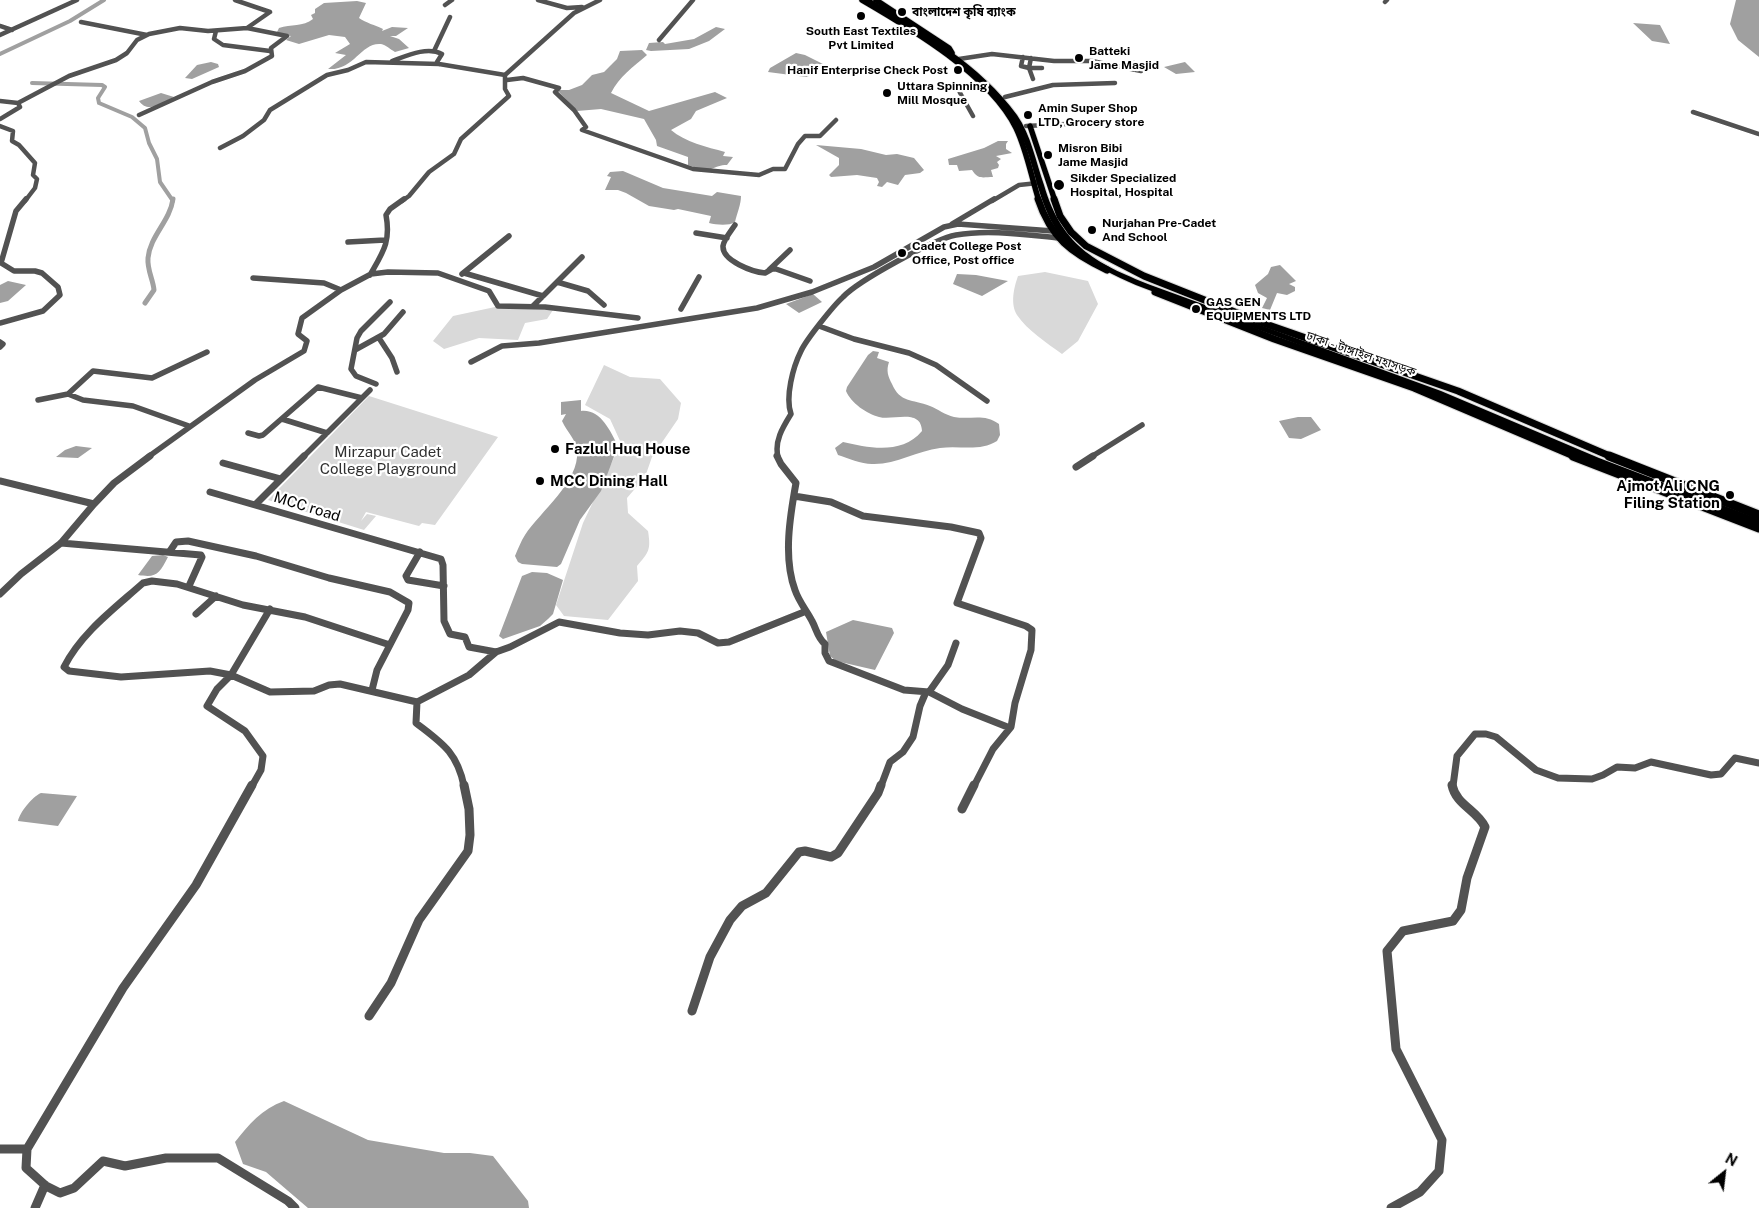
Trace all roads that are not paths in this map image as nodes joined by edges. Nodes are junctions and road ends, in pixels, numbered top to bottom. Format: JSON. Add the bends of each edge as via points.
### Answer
{"nodes":[{"id":1,"x":76,"y":0,"type":"edge"},
{"id":2,"x":235,"y":0,"type":"edge"},
{"id":3,"x":452,"y":0,"type":"edge"},
{"id":4,"x":538,"y":0,"type":"edge"},
{"id":5,"x":600,"y":0,"type":"edge"},
{"id":6,"x":693,"y":0,"type":"edge"},
{"id":7,"x":862,"y":0,"type":"edge"},
{"id":8,"x":868,"y":0,"type":"edge"},
{"id":9,"x":872,"y":0,"type":"edge"},
{"id":10,"x":876,"y":0,"type":"edge"},
{"id":11,"x":243,"y":1,"type":"edge"},
{"id":12,"x":445,"y":5,"type":"dead end"},
{"id":13,"x":585,"y":7,"type":"junction"},
{"id":14,"x":450,"y":17,"type":"dead end"},
{"id":15,"x":81,"y":22,"type":"dead end"},
{"id":16,"x":0,"y":26,"type":"edge"},
{"id":17,"x":248,"y":28,"type":"junction"},
{"id":18,"x":12,"y":30,"type":"junction"},
{"id":19,"x":216,"y":31,"type":"junction"},
{"id":20,"x":0,"y":35,"type":"edge"},
{"id":21,"x":147,"y":35,"type":"junction"},
{"id":22,"x":658,"y":40,"type":"dead end"},
{"id":23,"x":270,"y":51,"type":"junction"},
{"id":24,"x":434,"y":51,"type":"junction"},
{"id":25,"x":947,"y":53,"type":"junction"},
{"id":26,"x":1023,"y":58,"type":"junction"},
{"id":27,"x":1031,"y":58,"type":"junction"},
{"id":28,"x":960,"y":59,"type":"junction"},
{"id":29,"x":388,"y":62,"type":"junction"},
{"id":30,"x":1134,"y":63,"type":"dead end"},
{"id":31,"x":439,"y":64,"type":"junction"},
{"id":32,"x":1029,"y":68,"type":"junction"},
{"id":33,"x":1042,"y":68,"type":"dead end"},
{"id":34,"x":1126,"y":68,"type":"junction"},
{"id":35,"x":1141,"y":71,"type":"dead end"},
{"id":36,"x":506,"y":78,"type":"junction"},
{"id":37,"x":1033,"y":79,"type":"dead end"},
{"id":38,"x":982,"y":83,"type":"junction"},
{"id":39,"x":1115,"y":83,"type":"dead end"},
{"id":40,"x":1005,"y":97,"type":"junction"},
{"id":41,"x":0,"y":101,"type":"edge"},
{"id":42,"x":18,"y":103,"type":"junction"},
{"id":43,"x":1693,"y":112,"type":"dead end"},
{"id":44,"x":139,"y":115,"type":"dead end"},
{"id":45,"x":973,"y":116,"type":"dead end"},
{"id":46,"x":0,"y":119,"type":"edge"},
{"id":47,"x":836,"y":120,"type":"dead end"},
{"id":48,"x":1066,"y":124,"type":"dead end"},
{"id":49,"x":0,"y":126,"type":"edge"},
{"id":50,"x":1028,"y":126,"type":"junction"},
{"id":51,"x":1759,"y":134,"type":"edge"},
{"id":52,"x":220,"y":148,"type":"dead end"},
{"id":53,"x":1036,"y":183,"type":"junction"},
{"id":54,"x":735,"y":225,"type":"dead end"},
{"id":55,"x":950,"y":226,"type":"junction"},
{"id":56,"x":1053,"y":231,"type":"junction"},
{"id":57,"x":696,"y":233,"type":"dead end"},
{"id":58,"x":510,"y":236,"type":"dead end"},
{"id":59,"x":726,"y":238,"type":"junction"},
{"id":60,"x":1059,"y":238,"type":"junction"},
{"id":61,"x":386,"y":240,"type":"junction"},
{"id":62,"x":348,"y":242,"type":"dead end"},
{"id":63,"x":790,"y":250,"type":"dead end"},
{"id":64,"x":582,"y":257,"type":"dead end"},
{"id":65,"x":769,"y":270,"type":"junction"},
{"id":66,"x":464,"y":272,"type":"junction"},
{"id":67,"x":370,"y":275,"type":"junction"},
{"id":68,"x":699,"y":277,"type":"dead end"},
{"id":69,"x":253,"y":278,"type":"dead end"},
{"id":70,"x":456,"y":279,"type":"junction"},
{"id":71,"x":810,"y":281,"type":"dead end"},
{"id":72,"x":557,"y":282,"type":"junction"},
{"id":73,"x":341,"y":290,"type":"junction"},
{"id":74,"x":543,"y":296,"type":"junction"},
{"id":75,"x":390,"y":302,"type":"dead end"},
{"id":76,"x":604,"y":305,"type":"dead end"},
{"id":77,"x":533,"y":306,"type":"junction"},
{"id":78,"x":681,"y":309,"type":"dead end"},
{"id":79,"x":403,"y":312,"type":"dead end"},
{"id":80,"x":638,"y":318,"type":"dead end"},
{"id":81,"x":0,"y":323,"type":"edge"},
{"id":82,"x":819,"y":326,"type":"junction"},
{"id":83,"x":379,"y":338,"type":"junction"},
{"id":84,"x":0,"y":342,"type":"edge"},
{"id":85,"x":0,"y":347,"type":"edge"},
{"id":86,"x":1307,"y":349,"type":"junction"},
{"id":87,"x":355,"y":350,"type":"junction"},
{"id":88,"x":207,"y":352,"type":"dead end"},
{"id":89,"x":471,"y":362,"type":"dead end"},
{"id":90,"x":397,"y":372,"type":"dead end"},
{"id":91,"x":376,"y":384,"type":"dead end"},
{"id":92,"x":370,"y":390,"type":"dead end"},
{"id":93,"x":68,"y":394,"type":"junction"},
{"id":94,"x":362,"y":398,"type":"junction"},
{"id":95,"x":38,"y":400,"type":"dead end"},
{"id":96,"x":987,"y":401,"type":"dead end"},
{"id":97,"x":282,"y":419,"type":"junction"},
{"id":98,"x":189,"y":426,"type":"junction"},
{"id":99,"x":1142,"y":426,"type":"dead end"},
{"id":100,"x":248,"y":433,"type":"dead end"},
{"id":101,"x":327,"y":434,"type":"junction"},
{"id":102,"x":224,"y":463,"type":"dead end"},
{"id":103,"x":1076,"y":467,"type":"dead end"},
{"id":104,"x":281,"y":480,"type":"junction"},
{"id":105,"x":0,"y":481,"type":"edge"},
{"id":106,"x":1662,"y":490,"type":"junction"},
{"id":107,"x":210,"y":492,"type":"dead end"},
{"id":108,"x":794,"y":496,"type":"junction"},
{"id":109,"x":94,"y":504,"type":"junction"},
{"id":110,"x":255,"y":505,"type":"junction"},
{"id":111,"x":1758,"y":518,"type":"edge"},
{"id":112,"x":1759,"y":528,"type":"edge"},
{"id":113,"x":61,"y":543,"type":"junction"},
{"id":114,"x":170,"y":551,"type":"junction"},
{"id":115,"x":420,"y":552,"type":"junction"},
{"id":116,"x":189,"y":586,"type":"junction"},
{"id":117,"x":444,"y":586,"type":"junction"},
{"id":118,"x":0,"y":594,"type":"edge"},
{"id":119,"x":216,"y":596,"type":"junction"},
{"id":120,"x":270,"y":609,"type":"junction"},
{"id":121,"x":804,"y":612,"type":"junction"},
{"id":122,"x":196,"y":614,"type":"dead end"},
{"id":123,"x":956,"y":643,"type":"dead end"},
{"id":124,"x":390,"y":645,"type":"junction"},
{"id":125,"x":496,"y":652,"type":"junction"},
{"id":126,"x":231,"y":675,"type":"junction"},
{"id":127,"x":372,"y":690,"type":"junction"},
{"id":128,"x":928,"y":692,"type":"junction"},
{"id":129,"x":417,"y":702,"type":"junction"},
{"id":130,"x":1010,"y":728,"type":"junction"},
{"id":131,"x":1759,"y":763,"type":"edge"},
{"id":132,"x":962,"y":809,"type":"dead end"},
{"id":133,"x":692,"y":1011,"type":"dead end"},
{"id":134,"x":369,"y":1016,"type":"dead end"},
{"id":135,"x":27,"y":1149,"type":"junction"},
{"id":136,"x":0,"y":1150,"type":"edge"},
{"id":137,"x":45,"y":1185,"type":"junction"},
{"id":138,"x":35,"y":1208,"type":"edge"},
{"id":139,"x":295,"y":1208,"type":"edge"},
{"id":140,"x":1391,"y":1208,"type":"edge"}],
"edges":[{"from":1,"to":18,"type":"street"},
{"from":2,"to":11,"type":"street"},
{"from":3,"to":12,"type":"street"},
{"from":4,"to":13,"type":"street","via":[[567,8]]},
{"from":5,"to":13,"type":"street"},
{"from":6,"to":22,"type":"street"},
{"from":7,"to":25,"type":"main road"},
{"from":8,"to":25,"type":"highway","name":"ঢাকা - টাঙ্গাইল মহাসড়ক"},
{"from":9,"to":25,"type":"highway","name":"ঢাকা - টাঙ্গাইল মহাসড়ক"},
{"from":10,"to":25,"type":"main road","via":[[949,48]]},
{"from":11,"to":17,"type":"street","via":[[270,12],[249,23]]},
{"from":13,"to":36,"type":"street","via":[[560,25]]},
{"from":14,"to":24,"type":"street"},
{"from":15,"to":21,"type":"street"},
{"from":16,"to":18,"type":"street"},
{"from":17,"to":19,"type":"street"},
{"from":17,"to":23,"type":"street","via":[[287,36]]},
{"from":18,"to":20,"type":"street"},
{"from":19,"to":21,"type":"street","via":[[180,28]]},
{"from":19,"to":23,"type":"street","via":[[214,39],[223,44]]},
{"from":21,"to":42,"type":"street","via":[[116,60],[60,80]]},
{"from":23,"to":44,"type":"street","via":[[272,56],[245,71]]},
{"from":24,"to":29,"type":"street"},
{"from":24,"to":31,"type":"street","via":[[442,54]]},
{"from":25,"to":28,"type":"highway","name":"ঢাকা - টাঙ্গাইল মহাসড়ক"},
{"from":25,"to":38,"type":"highway","name":"ঢাকা - টাঙ্গাইল মহাসড়ক"},
{"from":26,"to":27,"type":"street"},
{"from":26,"to":28,"type":"street","via":[[992,54]]},
{"from":26,"to":32,"type":"street","via":[[1021,66]]},
{"from":27,"to":32,"type":"street"},
{"from":27,"to":34,"type":"street","via":[[1092,61]]},
{"from":28,"to":40,"type":"highway","name":"ঢাকা - টাঙ্গাইল মহাসড়ক"},
{"from":29,"to":31,"type":"street"},
{"from":29,"to":52,"type":"street","via":[[366,62],[324,76],[278,104],[243,136]]},
{"from":30,"to":34,"type":"street"},
{"from":31,"to":36,"type":"street"},
{"from":32,"to":33,"type":"street"},
{"from":32,"to":37,"type":"street"},
{"from":34,"to":35,"type":"street"},
{"from":36,"to":47,"type":"street","via":[[523,78],[559,88],[554,92],[579,116],[586,127],[582,130],[693,169],[759,176],[773,169],[785,169],[805,136],[820,136]]},
{"from":36,"to":61,"type":"street","via":[[505,89],[509,96],[461,139],[454,154],[429,172],[409,196],[388,211]]},
{"from":38,"to":45,"type":"street","via":[[962,87],[959,92]]},
{"from":38,"to":53,"type":"highway","name":"ঢাকা - টাঙ্গাইল মহাসড়ক","via":[[1015,117],[1024,136]]},
{"from":39,"to":40,"type":"street","via":[[1053,85]]},
{"from":40,"to":50,"type":"highway","name":"ঢাকা - টাঙ্গাইল মহাসড়ক"},
{"from":41,"to":42,"type":"street"},
{"from":42,"to":46,"type":"street","via":[[20,107]]},
{"from":43,"to":51,"type":"street"},
{"from":48,"to":50,"type":"street"},
{"from":49,"to":81,"type":"street","via":[[13,131],[12,141],[35,163],[33,175],[37,179],[35,188],[16,211],[1,263],[20,273],[40,273],[60,290],[55,301],[42,311]]},
{"from":50,"to":111,"type":"highway","name":"ঢাকা - টাঙ্গাইল মহাসড়ক","via":[[1051,207],[1077,243],[1096,257],[1169,290],[1461,397]]},
{"from":53,"to":55,"type":"street","via":[[1019,185]]},
{"from":53,"to":56,"type":"main road","via":[[1044,214]]},
{"from":53,"to":86,"type":"highway","name":"ঢাকা - টাঙ্গাইল মহাসড়ক","via":[[1058,229],[1094,261],[1140,283]]},
{"from":54,"to":59,"type":"street"},
{"from":55,"to":56,"type":"street","via":[[974,224]]},
{"from":55,"to":89,"type":"street","via":[[874,267],[812,292],[757,308],[502,346]]},
{"from":56,"to":60,"type":"main road"},
{"from":57,"to":59,"type":"street"},
{"from":58,"to":66,"type":"street"},
{"from":59,"to":65,"type":"street","via":[[723,247],[725,257],[765,273]]},
{"from":60,"to":82,"type":"street","via":[[999,233],[962,234],[936,242],[843,296]]},
{"from":60,"to":86,"type":"main road","via":[[1093,264],[1138,285]]},
{"from":61,"to":62,"type":"street"},
{"from":61,"to":67,"type":"street"},
{"from":63,"to":65,"type":"street"},
{"from":64,"to":72,"type":"street"},
{"from":65,"to":71,"type":"street"},
{"from":66,"to":70,"type":"street"},
{"from":66,"to":74,"type":"street"},
{"from":67,"to":70,"type":"street","via":[[438,273]]},
{"from":67,"to":73,"type":"street"},
{"from":68,"to":78,"type":"street"},
{"from":69,"to":73,"type":"street","via":[[324,283]]},
{"from":70,"to":77,"type":"street","via":[[489,292],[498,306]]},
{"from":72,"to":74,"type":"street"},
{"from":72,"to":76,"type":"street","via":[[588,291]]},
{"from":73,"to":98,"type":"street","via":[[302,318],[298,334],[306,341],[304,351]]},
{"from":74,"to":77,"type":"street"},
{"from":75,"to":87,"type":"street","via":[[361,331]]},
{"from":77,"to":80,"type":"street"},
{"from":79,"to":83,"type":"street"},
{"from":82,"to":96,"type":"street","via":[[909,353],[936,365]]},
{"from":82,"to":108,"type":"street","via":[[801,350],[792,374],[791,414],[781,428],[778,443],[778,460],[796,483]]},
{"from":83,"to":87,"type":"street"},
{"from":83,"to":90,"type":"street"},
{"from":84,"to":85,"type":"street","via":[[3,344]]},
{"from":86,"to":106,"type":"main road","via":[[1414,388]]},
{"from":87,"to":91,"type":"street","via":[[351,369],[356,376]]},
{"from":88,"to":93,"type":"street","via":[[152,378],[95,371]]},
{"from":92,"to":94,"type":"street","name":"MCC road"},
{"from":93,"to":95,"type":"street"},
{"from":93,"to":98,"type":"street","via":[[135,406]]},
{"from":94,"to":97,"type":"street","via":[[318,387]]},
{"from":94,"to":101,"type":"street","name":"MCC road"},
{"from":97,"to":100,"type":"street","via":[[261,436]]},
{"from":97,"to":101,"type":"street"},
{"from":98,"to":109,"type":"street","via":[[114,483]]},
{"from":99,"to":103,"type":"street"},
{"from":101,"to":104,"type":"street","name":"MCC road"},
{"from":102,"to":104,"type":"street"},
{"from":104,"to":110,"type":"street","name":"MCC road"},
{"from":105,"to":109,"type":"street"},
{"from":106,"to":111,"type":"highway","name":"ঢাকা - টাঙ্গাইল মহাসড়ক"},
{"from":106,"to":112,"type":"main road"},
{"from":107,"to":110,"type":"street"},
{"from":108,"to":121,"type":"street","via":[[788,564]]},
{"from":108,"to":130,"type":"street","via":[[831,502],[863,516],[951,527],[981,535],[957,603],[1032,630],[1031,650]]},
{"from":109,"to":113,"type":"street"},
{"from":110,"to":115,"type":"street","name":"MCC road"},
{"from":113,"to":114,"type":"street"},
{"from":113,"to":118,"type":"street"},
{"from":114,"to":116,"type":"street","via":[[202,556]]},
{"from":114,"to":124,"type":"street","via":[[176,542],[188,540],[398,595],[410,603]]},
{"from":115,"to":117,"type":"street","name":"MCC road","via":[[443,562]]},
{"from":115,"to":117,"type":"street","via":[[406,576],[408,580]]},
{"from":116,"to":119,"type":"street"},
{"from":116,"to":126,"type":"street","via":[[150,580],[143,583],[92,630],[66,660],[64,667],[120,677],[210,672]]},
{"from":117,"to":125,"type":"street","via":[[444,624],[449,633],[465,637],[469,647]]},
{"from":119,"to":120,"type":"street"},
{"from":119,"to":122,"type":"street"},
{"from":120,"to":124,"type":"street","via":[[314,619]]},
{"from":120,"to":126,"type":"street"},
{"from":121,"to":125,"type":"street","via":[[729,642],[718,643],[698,633],[620,634],[558,622]]},
{"from":121,"to":128,"type":"street","via":[[811,619],[816,637],[824,644],[829,661],[904,690]]},
{"from":123,"to":128,"type":"street","via":[[948,665]]},
{"from":124,"to":127,"type":"street","via":[[377,670]]},
{"from":125,"to":129,"type":"street","via":[[469,676]]},
{"from":126,"to":127,"type":"street","via":[[270,692],[314,691],[340,684]]},
{"from":126,"to":135,"type":"street","via":[[207,706],[245,731],[263,756],[261,770],[196,885],[123,988]]},
{"from":127,"to":129,"type":"street"},
{"from":128,"to":130,"type":"street","via":[[962,710]]},
{"from":128,"to":133,"type":"street","via":[[920,706],[913,737],[890,762],[878,793],[838,853],[831,857],[798,852],[761,898],[740,908],[707,959]]},
{"from":129,"to":134,"type":"street","via":[[416,723],[448,748],[462,775],[469,809],[468,851],[419,920],[391,983]]},
{"from":130,"to":132,"type":"street","via":[[993,749]]},
{"from":131,"to":140,"type":"street","via":[[1735,758],[1721,774],[1711,775],[1649,762],[1635,768],[1614,768],[1596,778],[1564,778],[1535,770],[1494,736],[1475,734],[1457,756],[1452,783],[1454,796],[1485,827],[1467,878],[1461,910],[1453,921],[1403,931],[1387,951],[1396,1049],[1442,1140],[1439,1170],[1420,1192]]},
{"from":135,"to":136,"type":"street"},
{"from":135,"to":137,"type":"street","via":[[26,1168]]},
{"from":137,"to":138,"type":"street"},
{"from":137,"to":139,"type":"street","via":[[54,1191],[69,1191],[103,1161],[126,1166],[152,1160],[218,1158]]}]}
